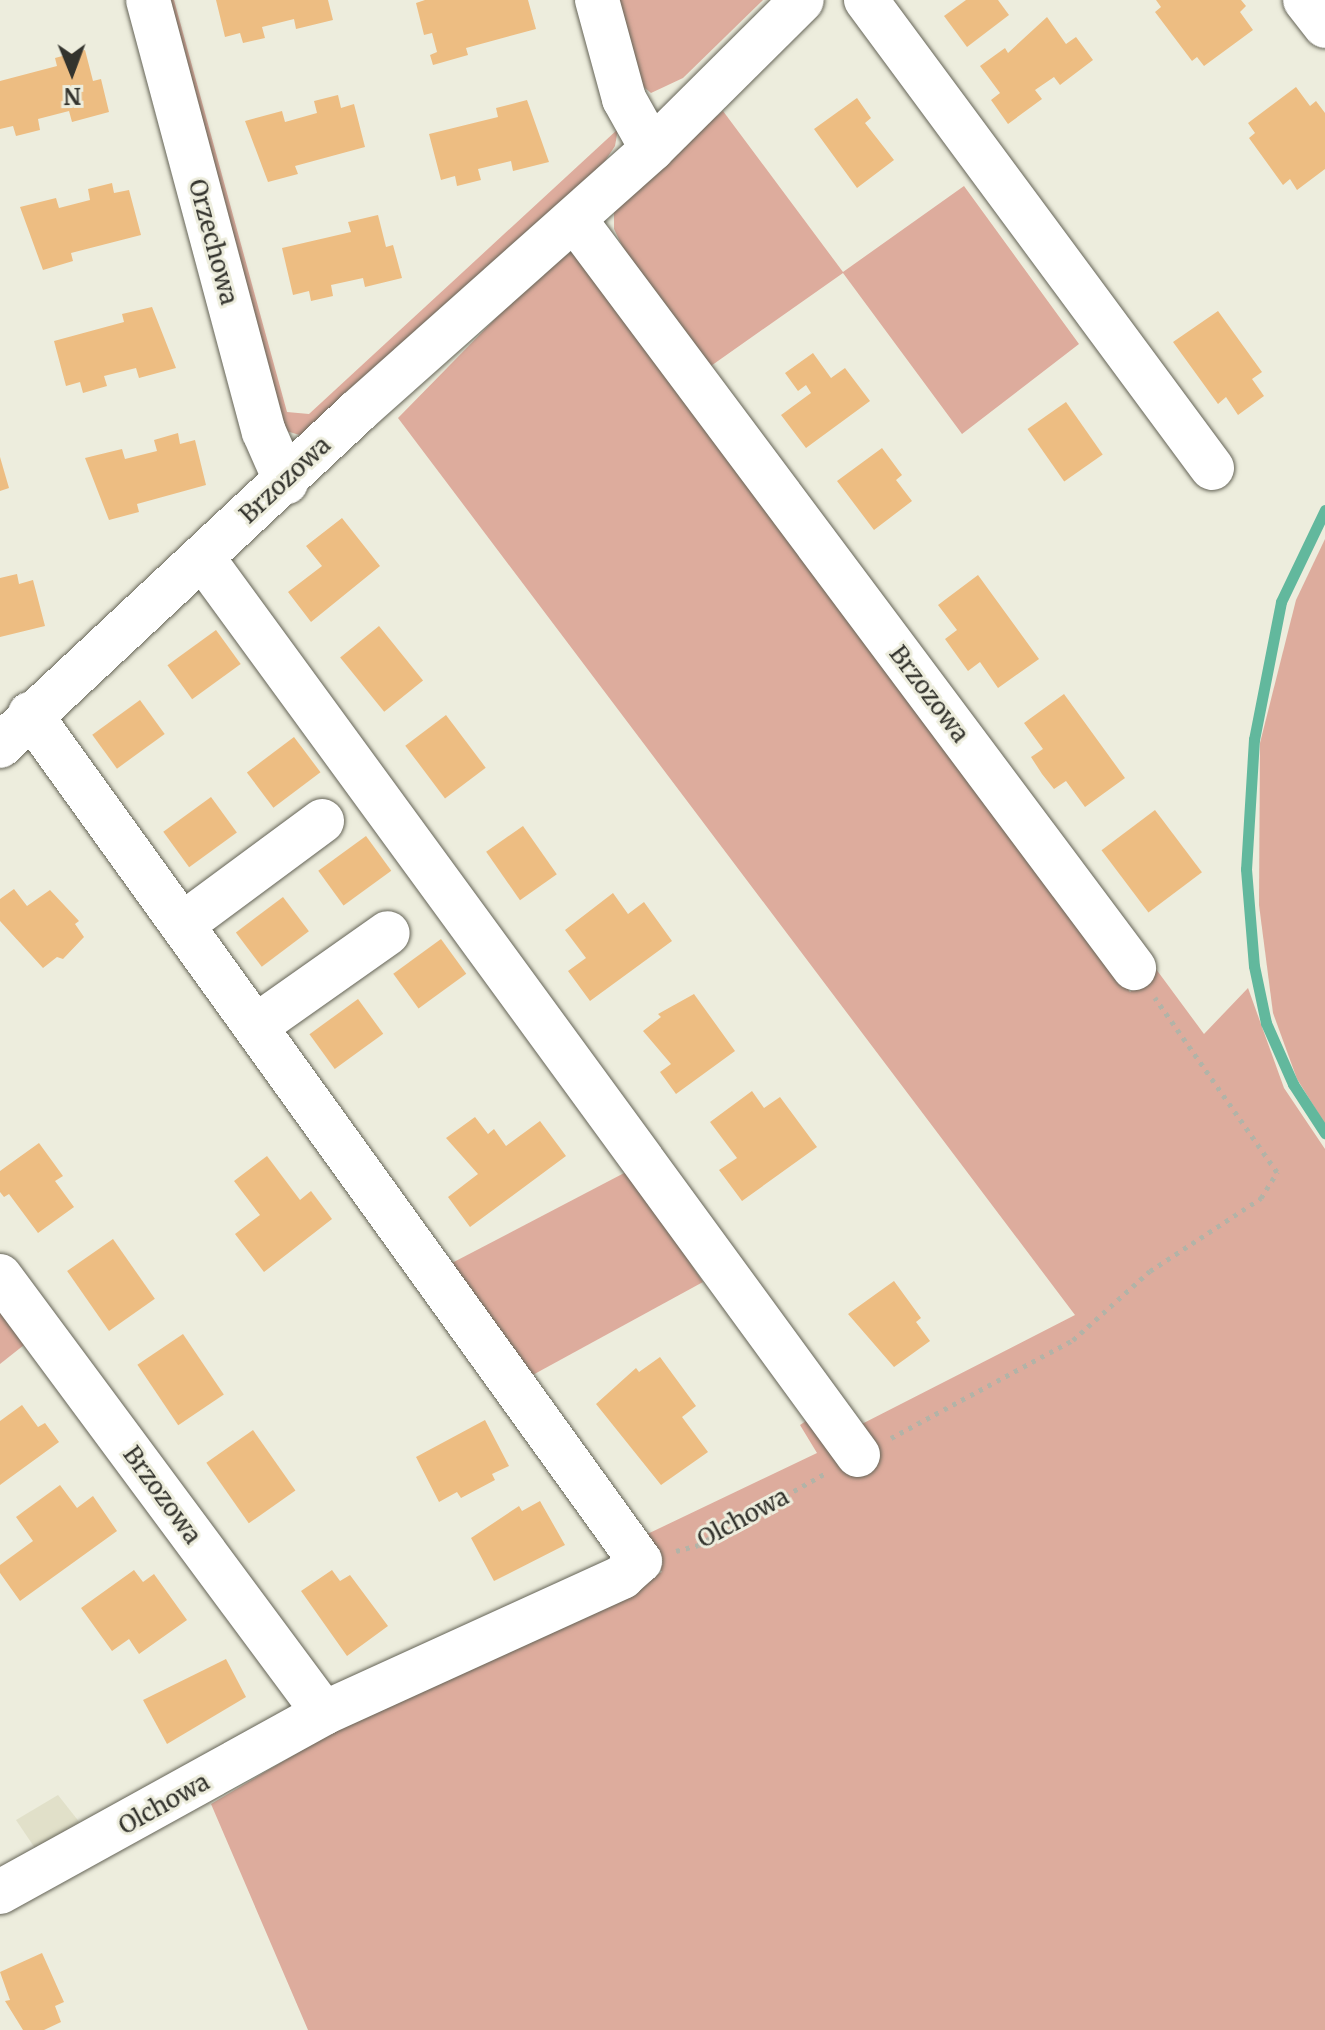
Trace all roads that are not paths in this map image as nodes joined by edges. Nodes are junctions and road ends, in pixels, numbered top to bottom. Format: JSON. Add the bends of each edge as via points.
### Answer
{"nodes":[{"id":1,"x":148,"y":0,"type":"edge"},
{"id":2,"x":597,"y":0,"type":"edge"},
{"id":3,"x":802,"y":0,"type":"edge"},
{"id":4,"x":866,"y":0,"type":"edge"},
{"id":5,"x":1305,"y":0,"type":"edge"},
{"id":6,"x":1325,"y":26,"type":"edge"},
{"id":7,"x":652,"y":149,"type":"junction"},
{"id":8,"x":575,"y":220,"type":"junction"},
{"id":9,"x":1212,"y":468,"type":"dead end"},
{"id":10,"x":286,"y":482,"type":"junction"},
{"id":11,"x":202,"y":557,"type":"junction"},
{"id":12,"x":30,"y":714,"type":"junction"},
{"id":13,"x":0,"y":746,"type":"edge"},
{"id":14,"x":322,"y":821,"type":"dead end"},
{"id":15,"x":183,"y":924,"type":"junction"},
{"id":16,"x":388,"y":933,"type":"dead end"},
{"id":17,"x":1134,"y":968,"type":"road end"},
{"id":18,"x":256,"y":1026,"type":"junction"},
{"id":19,"x":0,"y":1276,"type":"edge"},
{"id":20,"x":858,"y":1455,"type":"road end"},
{"id":21,"x":324,"y":1713,"type":"junction"},
{"id":22,"x":0,"y":1892,"type":"edge"}],
"edges":[{"from":1,"to":10,"type":"street","name":"Orzechowa","via":[[264,432]]},
{"from":2,"to":7,"type":"street","via":[[624,99]]},
{"from":3,"to":7,"type":"street","name":"Brzozowa"},
{"from":4,"to":9,"type":"street"},
{"from":5,"to":6,"type":"street"},
{"from":7,"to":8,"type":"street","name":"Brzozowa"},
{"from":8,"to":10,"type":"street","name":"Brzozowa"},
{"from":8,"to":17,"type":"street","name":"Brzozowa"},
{"from":10,"to":11,"type":"street","name":"Brzozowa"},
{"from":11,"to":12,"type":"street","name":"Brzozowa"},
{"from":11,"to":20,"type":"street"},
{"from":12,"to":13,"type":"street","name":"Brzozowa"},
{"from":12,"to":15,"type":"street"},
{"from":14,"to":15,"type":"street"},
{"from":15,"to":18,"type":"street"},
{"from":16,"to":18,"type":"street"},
{"from":18,"to":21,"type":"street","name":"Olchowa","via":[[640,1561],[622,1577]]},
{"from":19,"to":21,"type":"street","name":"Brzozowa"},
{"from":21,"to":22,"type":"street","name":"Olchowa"}]}
